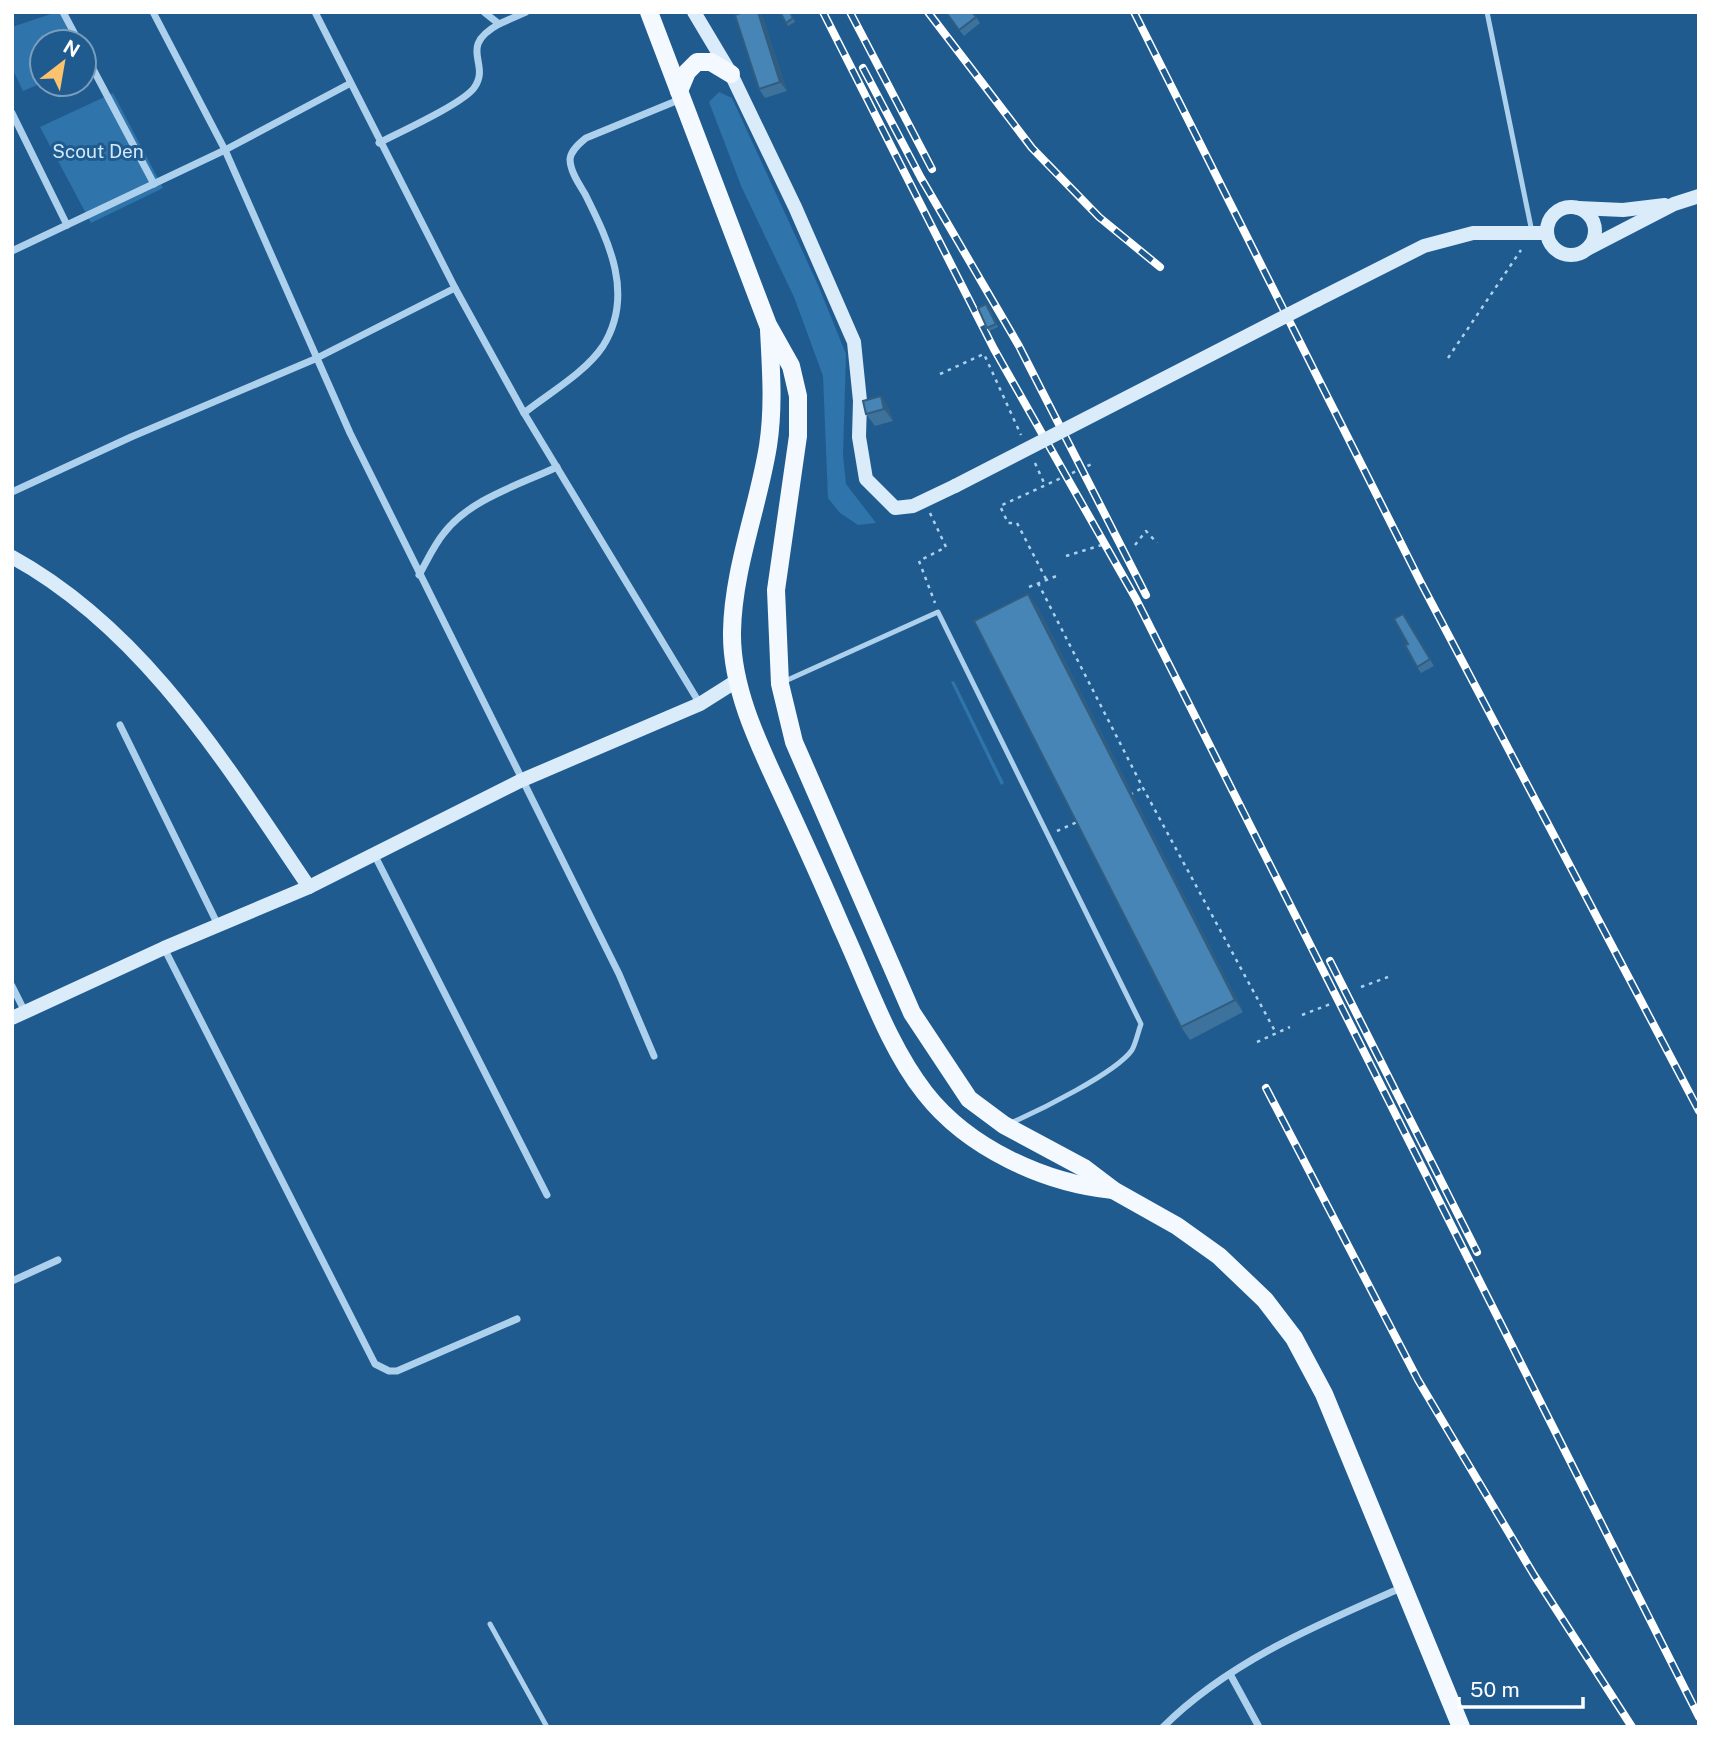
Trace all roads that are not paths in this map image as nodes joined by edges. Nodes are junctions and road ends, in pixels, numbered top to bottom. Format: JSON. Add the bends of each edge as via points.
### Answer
{"nodes":[{"id":1,"x":63,"y":12,"type":"edge"},
{"id":2,"x":153,"y":12,"type":"edge"},
{"id":3,"x":315,"y":12,"type":"edge"},
{"id":4,"x":484,"y":12,"type":"edge"},
{"id":5,"x":526,"y":12,"type":"edge"},
{"id":6,"x":649,"y":12,"type":"edge"},
{"id":7,"x":694,"y":12,"type":"edge"},
{"id":8,"x":1487,"y":12,"type":"edge"},
{"id":9,"x":499,"y":24,"type":"junction"},
{"id":10,"x":72,"y":28,"type":"edge"},
{"id":11,"x":731,"y":74,"type":"junction"},
{"id":12,"x":98,"y":79,"type":"edge"},
{"id":13,"x":349,"y":85,"type":"junction"},
{"id":14,"x":680,"y":95,"type":"junction"},
{"id":15,"x":12,"y":113,"type":"edge"},
{"id":16,"x":379,"y":143,"type":"junction"},
{"id":17,"x":225,"y":150,"type":"junction"},
{"id":18,"x":153,"y":184,"type":"junction"},
{"id":19,"x":1699,"y":196,"type":"edge"},
{"id":20,"x":1674,"y":204,"type":"junction"},
{"id":21,"x":1576,"y":208,"type":"junction"},
{"id":22,"x":67,"y":225,"type":"junction"},
{"id":23,"x":1540,"y":233,"type":"junction"},
{"id":24,"x":1587,"y":249,"type":"junction"},
{"id":25,"x":12,"y":251,"type":"edge"},
{"id":26,"x":455,"y":288,"type":"junction"},
{"id":27,"x":768,"y":325,"type":"junction"},
{"id":28,"x":315,"y":359,"type":"junction"},
{"id":29,"x":524,"y":413,"type":"junction"},
{"id":30,"x":557,"y":467,"type":"junction"},
{"id":31,"x":12,"y":492,"type":"edge"},
{"id":32,"x":12,"y":557,"type":"edge"},
{"id":33,"x":419,"y":575,"type":"junction"},
{"id":34,"x":738,"y":680,"type":"junction"},
{"id":35,"x":780,"y":684,"type":"junction"},
{"id":36,"x":699,"y":704,"type":"junction"},
{"id":37,"x":120,"y":725,"type":"dead end"},
{"id":38,"x":520,"y":781,"type":"junction"},
{"id":39,"x":374,"y":854,"type":"junction"},
{"id":40,"x":309,"y":887,"type":"junction"},
{"id":41,"x":218,"y":926,"type":"junction"},
{"id":42,"x":164,"y":948,"type":"junction"},
{"id":43,"x":12,"y":986,"type":"edge"},
{"id":44,"x":19,"y":1015,"type":"edge"},
{"id":45,"x":654,"y":1056,"type":"dead end"},
{"id":46,"x":1004,"y":1125,"type":"junction"},
{"id":47,"x":1113,"y":1190,"type":"junction"},
{"id":48,"x":547,"y":1195,"type":"dead end"},
{"id":49,"x":58,"y":1260,"type":"dead end"},
{"id":50,"x":12,"y":1281,"type":"edge"},
{"id":51,"x":517,"y":1319,"type":"dead end"},
{"id":52,"x":1403,"y":1587,"type":"junction"},
{"id":53,"x":490,"y":1625,"type":"dead end"},
{"id":54,"x":1230,"y":1674,"type":"junction"},
{"id":55,"x":547,"y":1727,"type":"edge"},
{"id":56,"x":1163,"y":1727,"type":"edge"},
{"id":57,"x":1259,"y":1727,"type":"edge"},
{"id":58,"x":1461,"y":1727,"type":"edge"}],
"edges":[{"from":1,"to":10,"type":"street"},
{"from":2,"to":17,"type":"street"},
{"from":3,"to":13,"type":"street"},
{"from":4,"to":9,"type":"street"},
{"from":5,"to":9,"type":"street"},
{"from":6,"to":14,"type":"main road"},
{"from":7,"to":11,"type":"main road"},
{"from":8,"to":23,"type":"lane"},
{"from":9,"to":16,"type":"street","via":[[478,40],[475,88]]},
{"from":11,"to":14,"type":"main road","via":[[711,62],[697,62],[687,72]]},
{"from":11,"to":23,"type":"main road","bridge":true,"via":[[854,342],[866,479],[895,508],[914,506],[955,486],[1424,246],[1473,233]]},
{"from":12,"to":18,"type":"street"},
{"from":13,"to":16,"type":"street"},
{"from":13,"to":17,"type":"street"},
{"from":14,"to":27,"type":"main road"},
{"from":14,"to":29,"type":"street","via":[[575,147],[570,158],[572,170],[602,228],[620,295],[614,324],[602,348]]},
{"from":15,"to":22,"type":"street"},
{"from":16,"to":26,"type":"street"},
{"from":17,"to":18,"type":"street"},
{"from":17,"to":28,"type":"street"},
{"from":18,"to":22,"type":"street"},
{"from":19,"to":20,"type":"main road"},
{"from":20,"to":21,"type":"main road","via":[[1623,210]]},
{"from":20,"to":24,"type":"main road"},
{"from":21,"to":23,"type":"main road","via":[[1555,213]]},
{"from":21,"to":24,"type":"main road","via":[[1593,222],[1594,236]]},
{"from":22,"to":25,"type":"street"},
{"from":23,"to":24,"type":"main road","via":[[1559,251],[1573,254]]},
{"from":26,"to":28,"type":"street"},
{"from":26,"to":29,"type":"street"},
{"from":27,"to":34,"type":"main road","via":[[772,411],[737,588],[732,634]]},
{"from":27,"to":35,"type":"main road","via":[[791,366],[798,396],[798,436],[776,590]]},
{"from":28,"to":31,"type":"street"},
{"from":28,"to":33,"type":"street"},
{"from":29,"to":30,"type":"street"},
{"from":30,"to":33,"type":"street","via":[[457,518]]},
{"from":30,"to":36,"type":"street"},
{"from":32,"to":40,"type":"main road","via":[[97,615],[156,675],[220,757]]},
{"from":33,"to":38,"type":"street"},
{"from":34,"to":36,"type":"main road"},
{"from":34,"to":47,"type":"main road","via":[[758,742],[889,1031],[925,1093],[995,1152],[1082,1187]]},
{"from":35,"to":46,"type":"main road","via":[[794,742],[912,1013],[969,1099]]},
{"from":35,"to":46,"type":"lane","via":[[938,612],[1141,1024],[1132,1050],[1099,1075],[1041,1110]]},
{"from":36,"to":38,"type":"main road"},
{"from":37,"to":41,"type":"street"},
{"from":38,"to":39,"type":"main road"},
{"from":38,"to":45,"type":"street","via":[[618,974]]},
{"from":39,"to":40,"type":"main road"},
{"from":39,"to":48,"type":"street"},
{"from":40,"to":41,"type":"main road"},
{"from":41,"to":42,"type":"main road"},
{"from":42,"to":44,"type":"main road"},
{"from":42,"to":51,"type":"street","via":[[375,1364],[397,1371]]},
{"from":43,"to":44,"type":"street"},
{"from":46,"to":47,"type":"main road","via":[[1084,1168]]},
{"from":47,"to":52,"type":"main road","via":[[1219,1256],[1265,1300],[1294,1338],[1324,1394]]},
{"from":49,"to":50,"type":"street"},
{"from":52,"to":54,"type":"street","via":[[1281,1642]]},
{"from":52,"to":58,"type":"main road"},
{"from":53,"to":55,"type":"lane"},
{"from":54,"to":56,"type":"street"},
{"from":54,"to":57,"type":"street"}]}
